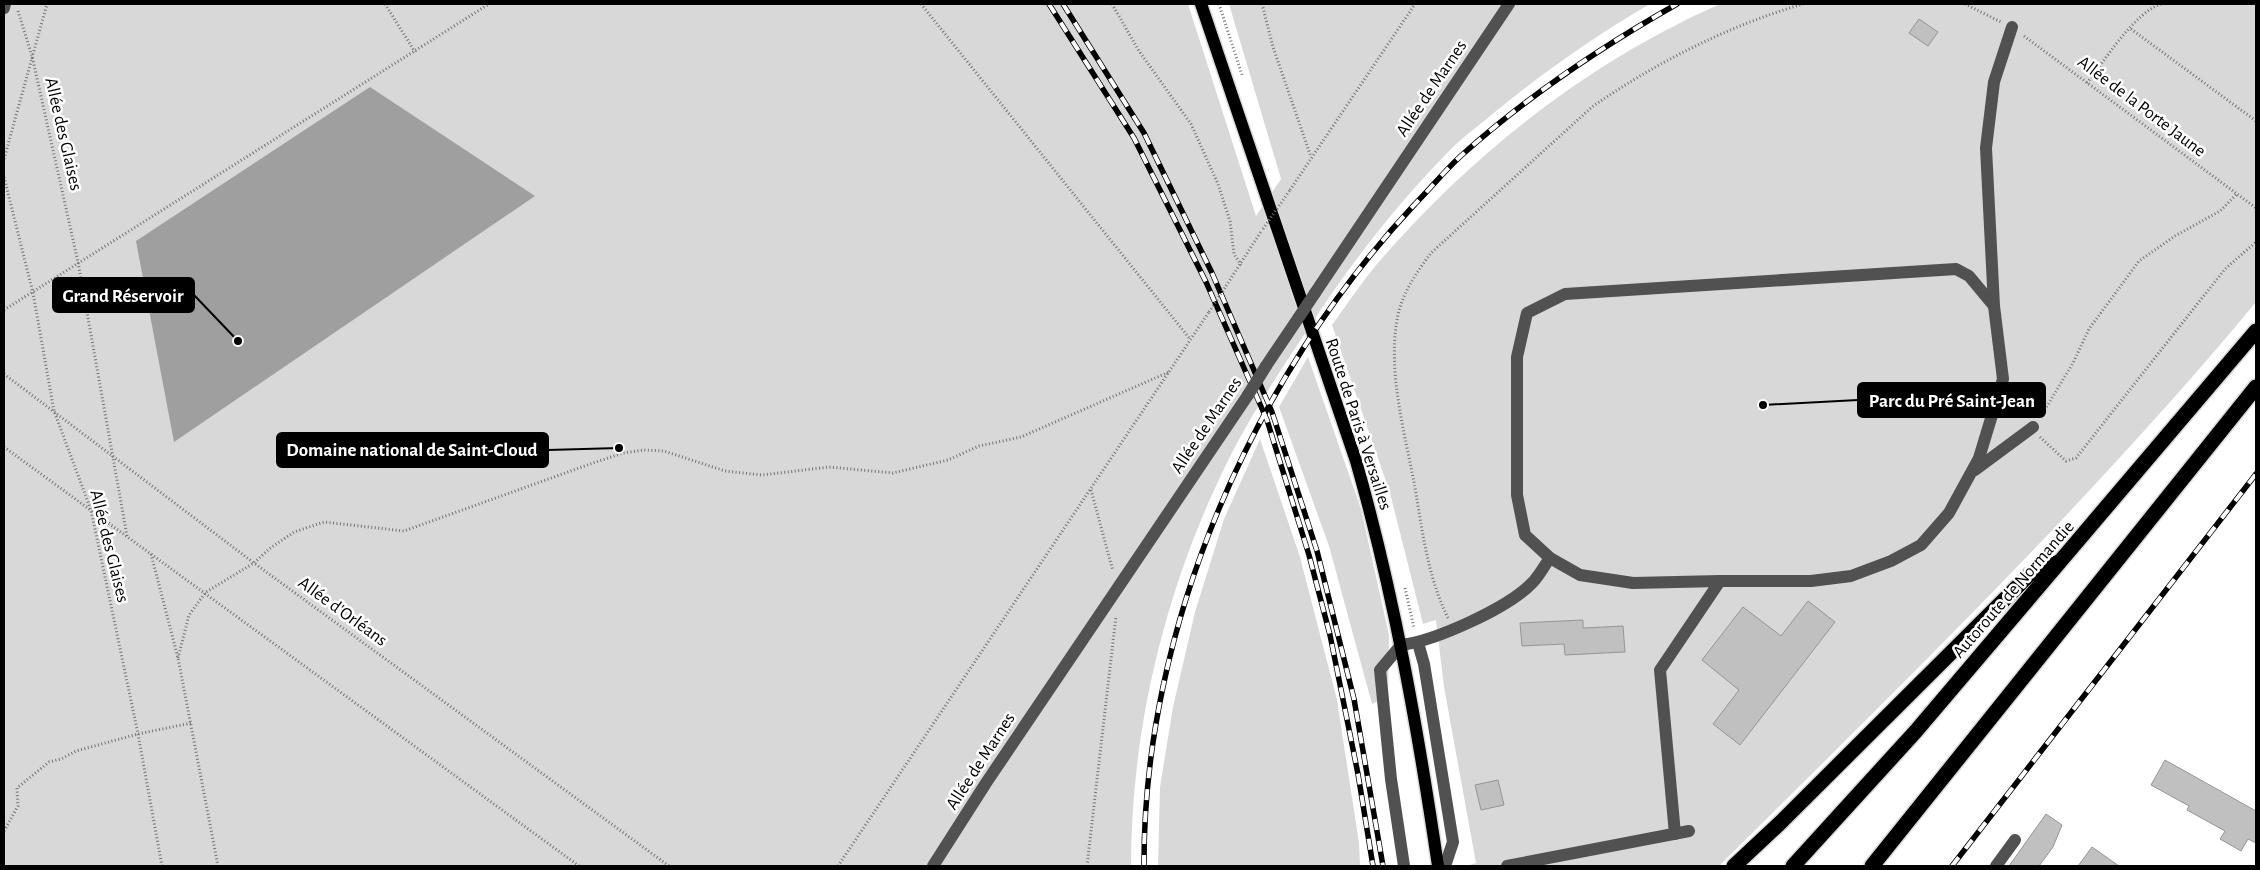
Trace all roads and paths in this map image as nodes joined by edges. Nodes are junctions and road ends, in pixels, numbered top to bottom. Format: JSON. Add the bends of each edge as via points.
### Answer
{"nodes":[{"id":1,"x":5,"y":4,"type":"edge"},
{"id":2,"x":16,"y":4,"type":"edge"},
{"id":3,"x":47,"y":4,"type":"edge"},
{"id":4,"x":385,"y":4,"type":"edge"},
{"id":5,"x":489,"y":4,"type":"edge"},
{"id":6,"x":921,"y":4,"type":"edge"},
{"id":7,"x":1112,"y":4,"type":"edge"},
{"id":8,"x":1201,"y":4,"type":"edge"},
{"id":9,"x":1262,"y":4,"type":"edge"},
{"id":10,"x":1415,"y":4,"type":"edge"},
{"id":11,"x":1510,"y":4,"type":"edge"},
{"id":12,"x":1803,"y":4,"type":"edge"},
{"id":13,"x":1966,"y":4,"type":"edge"},
{"id":14,"x":2161,"y":4,"type":"edge"},
{"id":15,"x":4,"y":8,"type":"edge"},
{"id":16,"x":2012,"y":27,"type":"junction"},
{"id":17,"x":2131,"y":28,"type":"junction"},
{"id":18,"x":415,"y":52,"type":"junction"},
{"id":19,"x":32,"y":56,"type":"junction"},
{"id":20,"x":2087,"y":83,"type":"junction"},
{"id":21,"x":2256,"y":121,"type":"edge"},
{"id":22,"x":1311,"y":158,"type":"junction"},
{"id":23,"x":4,"y":159,"type":"edge"},
{"id":24,"x":4,"y":177,"type":"edge"},
{"id":25,"x":2237,"y":194,"type":"junction"},
{"id":26,"x":2256,"y":208,"type":"edge"},
{"id":27,"x":2256,"y":242,"type":"edge"},
{"id":28,"x":78,"y":262,"type":"junction"},
{"id":29,"x":1241,"y":265,"type":"junction"},
{"id":30,"x":33,"y":293,"type":"junction"},
{"id":31,"x":1994,"y":306,"type":"junction"},
{"id":32,"x":4,"y":310,"type":"edge"},
{"id":33,"x":2256,"y":331,"type":"edge"},
{"id":34,"x":1190,"y":340,"type":"junction"},
{"id":35,"x":1169,"y":372,"type":"junction"},
{"id":36,"x":4,"y":374,"type":"edge"},
{"id":37,"x":2256,"y":386,"type":"edge"},
{"id":38,"x":54,"y":412,"type":"junction"},
{"id":39,"x":2033,"y":427,"type":"junction"},
{"id":40,"x":4,"y":447,"type":"edge"},
{"id":41,"x":113,"y":457,"type":"junction"},
{"id":42,"x":1971,"y":474,"type":"junction"},
{"id":43,"x":1091,"y":490,"type":"junction"},
{"id":44,"x":91,"y":510,"type":"junction"},
{"id":45,"x":128,"y":537,"type":"junction"},
{"id":46,"x":150,"y":553,"type":"junction"},
{"id":47,"x":1550,"y":558,"type":"junction"},
{"id":48,"x":2062,"y":561,"type":"junction"},
{"id":49,"x":254,"y":563,"type":"junction"},
{"id":50,"x":1720,"y":581,"type":"junction"},
{"id":51,"x":1119,"y":587,"type":"junction"},
{"id":52,"x":206,"y":592,"type":"junction"},
{"id":53,"x":1453,"y":629,"type":"junction"},
{"id":54,"x":1418,"y":643,"type":"junction"},
{"id":55,"x":1401,"y":645,"type":"junction"},
{"id":56,"x":178,"y":658,"type":"junction"},
{"id":57,"x":191,"y":724,"type":"junction"},
{"id":58,"x":138,"y":734,"type":"junction"},
{"id":59,"x":4,"y":831,"type":"edge"},
{"id":60,"x":1690,"y":831,"type":"dead end"},
{"id":61,"x":1675,"y":834,"type":"junction"},
{"id":62,"x":2015,"y":840,"type":"dead end"},
{"id":63,"x":162,"y":866,"type":"edge"},
{"id":64,"x":218,"y":866,"type":"edge"},
{"id":65,"x":579,"y":866,"type":"edge"},
{"id":66,"x":669,"y":866,"type":"edge"},
{"id":67,"x":838,"y":866,"type":"edge"},
{"id":68,"x":933,"y":866,"type":"edge"},
{"id":69,"x":1087,"y":866,"type":"edge"},
{"id":70,"x":1404,"y":866,"type":"edge"},
{"id":71,"x":1438,"y":866,"type":"edge"},
{"id":72,"x":1445,"y":866,"type":"edge"},
{"id":73,"x":1507,"y":866,"type":"edge"},
{"id":74,"x":1734,"y":866,"type":"edge"},
{"id":75,"x":1794,"y":866,"type":"edge"},
{"id":76,"x":1872,"y":866,"type":"edge"},
{"id":77,"x":1996,"y":866,"type":"edge"}],
"edges":[{"from":1,"to":15,"type":"street"},
{"from":2,"to":19,"type":"path","name":"Allée des Glaises"},
{"from":3,"to":19,"type":"path"},
{"from":4,"to":18,"type":"path"},
{"from":5,"to":18,"type":"path"},
{"from":6,"to":34,"type":"path"},
{"from":7,"to":29,"type":"path","via":[[1139,51],[1191,124],[1218,184],[1230,221],[1234,254]]},
{"from":8,"to":55,"type":"main road","name":"Route de Paris à Versailles","via":[[1356,461]]},
{"from":9,"to":22,"type":"path"},
{"from":10,"to":22,"type":"path"},
{"from":11,"to":51,"type":"street","name":"Allée de Marnes","bridge":true},
{"from":12,"to":53,"type":"path","via":[[1770,13],[1702,42],[1592,106],[1431,253],[1411,282],[1397,320],[1395,379],[1428,557],[1439,600]]},
{"from":13,"to":16,"type":"path","name":"Allée de la Porte Jaune"},
{"from":14,"to":17,"type":"path","via":[[2151,7]]},
{"from":16,"to":20,"type":"path","name":"Allée de la Porte Jaune"},
{"from":16,"to":31,"type":"street","via":[[1994,82],[1986,148]]},
{"from":17,"to":20,"type":"path"},
{"from":17,"to":21,"type":"path"},
{"from":18,"to":28,"type":"path"},
{"from":19,"to":23,"type":"path"},
{"from":19,"to":28,"type":"path","name":"Allée des Glaises"},
{"from":20,"to":25,"type":"path","name":"Allée de la Porte Jaune"},
{"from":22,"to":29,"type":"path","bridge":true},
{"from":24,"to":30,"type":"path","name":"Allée des Glaises"},
{"from":25,"to":26,"type":"path","name":"Allée de la Porte Jaune"},
{"from":25,"to":39,"type":"path","via":[[2220,211],[2139,261],[2088,329],[2056,392]]},
{"from":27,"to":39,"type":"path","via":[[2225,269],[2076,458],[2066,460]]},
{"from":28,"to":30,"type":"path"},
{"from":28,"to":41,"type":"path","name":"Allée des Glaises"},
{"from":29,"to":34,"type":"path","bridge":true},
{"from":30,"to":32,"type":"path"},
{"from":30,"to":38,"type":"path","name":"Allée des Glaises"},
{"from":31,"to":42,"type":"street","via":[[2003,379]]},
{"from":31,"to":47,"type":"street","via":[[1969,276],[1956,269],[1565,294],[1527,313],[1517,357],[1517,495],[1525,535]]},
{"from":33,"to":48,"type":"highway","name":"Autoroute de Normandie"},
{"from":34,"to":35,"type":"path"},
{"from":35,"to":43,"type":"path"},
{"from":35,"to":49,"type":"path","via":[[1022,436],[979,446],[948,460],[892,473],[829,468],[762,475],[725,471],[664,450],[644,450],[593,463],[404,531],[324,522],[294,532]]},
{"from":36,"to":38,"type":"path","name":"Allée d'Orléans"},
{"from":37,"to":76,"type":"highway"},
{"from":38,"to":41,"type":"path","name":"Allée d'Orléans"},
{"from":38,"to":44,"type":"path","name":"Allée des Glaises"},
{"from":39,"to":42,"type":"street"},
{"from":40,"to":44,"type":"path"},
{"from":41,"to":45,"type":"path","name":"Allée des Glaises"},
{"from":41,"to":49,"type":"path","name":"Allée d'Orléans"},
{"from":42,"to":50,"type":"street","via":[[1949,514],[1921,545],[1891,562],[1851,576],[1811,581]]},
{"from":43,"to":51,"type":"path"},
{"from":43,"to":67,"type":"path"},
{"from":44,"to":45,"type":"path"},
{"from":44,"to":58,"type":"path","name":"Allée des Glaises"},
{"from":45,"to":46,"type":"path"},
{"from":46,"to":52,"type":"path"},
{"from":46,"to":56,"type":"path"},
{"from":47,"to":50,"type":"street","via":[[1580,576],[1633,583]]},
{"from":47,"to":53,"type":"street","via":[[1532,584],[1499,607]]},
{"from":48,"to":74,"type":"highway","via":[[2029,575]]},
{"from":48,"to":75,"type":"highway","name":"Autoroute de Normandie","via":[[1916,731]]},
{"from":49,"to":52,"type":"path"},
{"from":49,"to":66,"type":"path","name":"Allée d'Orléans"},
{"from":50,"to":61,"type":"street","via":[[1660,670]]},
{"from":51,"to":68,"type":"street","name":"Allée de Marnes"},
{"from":51,"to":69,"type":"path"},
{"from":52,"to":56,"type":"path","via":[[189,615]]},
{"from":52,"to":65,"type":"path"},
{"from":53,"to":54,"type":"street"},
{"from":54,"to":55,"type":"street"},
{"from":54,"to":72,"type":"street","via":[[1426,673],[1453,842]]},
{"from":55,"to":70,"type":"street","via":[[1380,670]]},
{"from":55,"to":71,"type":"main road","name":"Route de Paris à Versailles"},
{"from":56,"to":57,"type":"path"},
{"from":57,"to":58,"type":"path"},
{"from":57,"to":64,"type":"path"},
{"from":58,"to":59,"type":"path","via":[[76,751],[49,762],[35,772],[17,788],[18,806]]},
{"from":58,"to":63,"type":"path","name":"Allée des Glaises"},
{"from":60,"to":61,"type":"street"},
{"from":61,"to":73,"type":"street"},
{"from":62,"to":77,"type":"street"}]}
